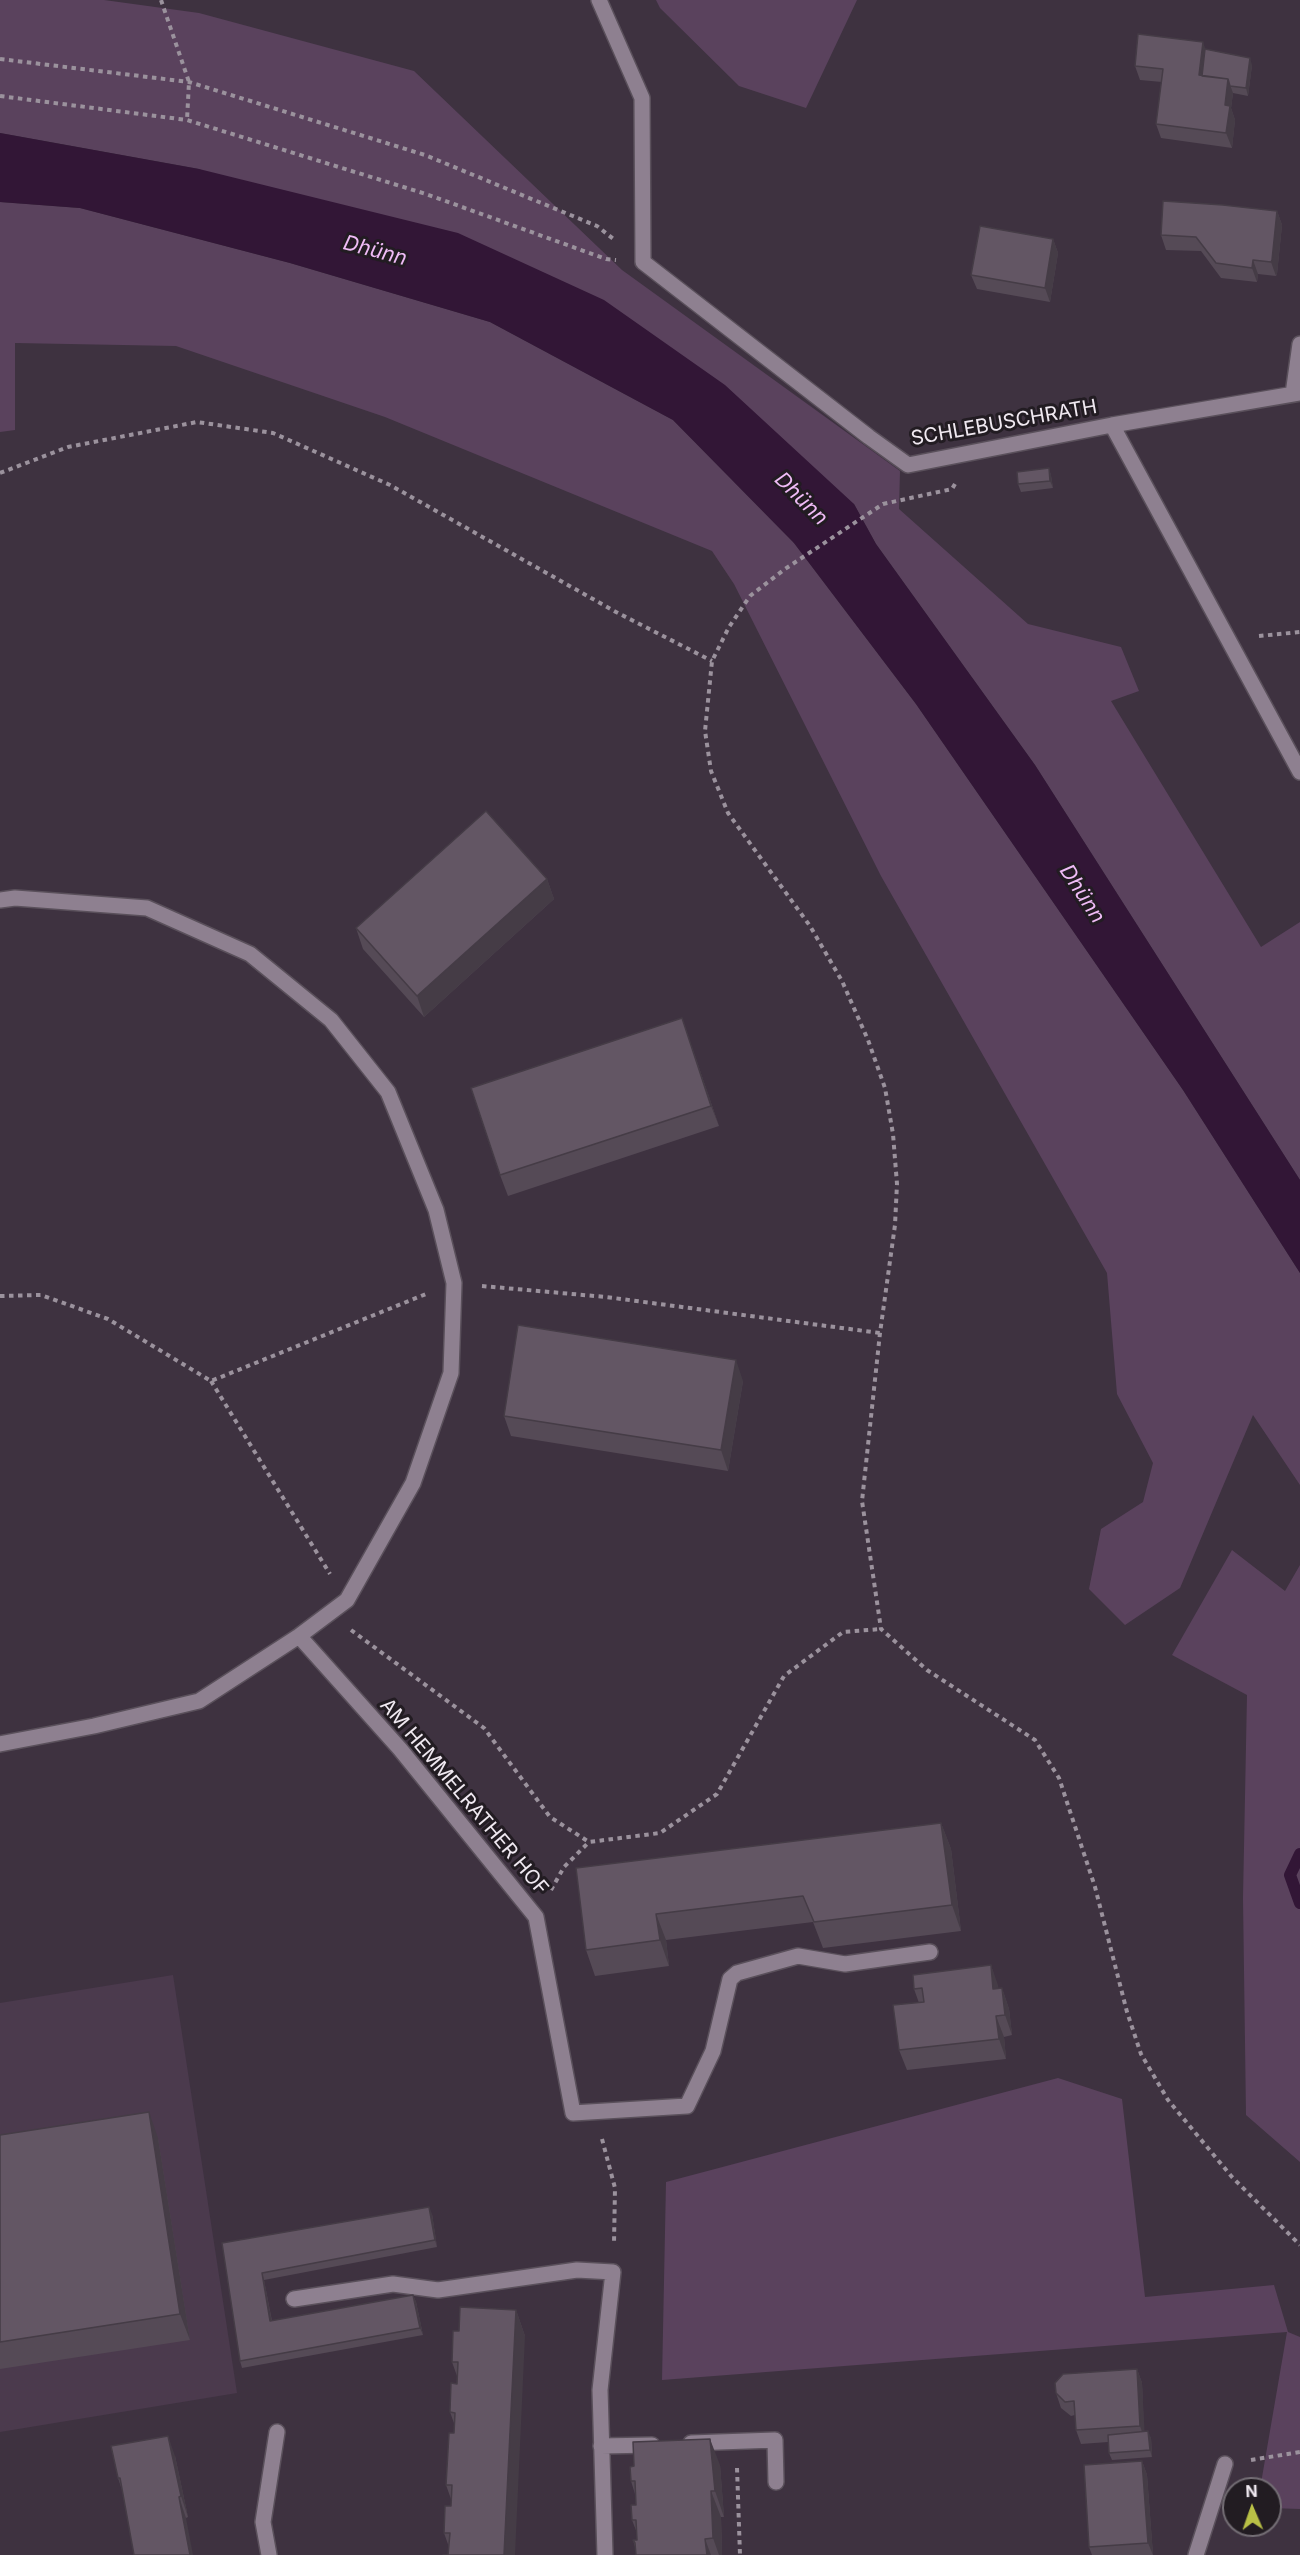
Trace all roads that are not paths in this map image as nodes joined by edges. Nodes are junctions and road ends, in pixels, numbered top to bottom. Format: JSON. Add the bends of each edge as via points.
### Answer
{"nodes":[{"id":1,"x":599,"y":0,"type":"edge"},
{"id":2,"x":1300,"y":344,"type":"edge"},
{"id":3,"x":1297,"y":394,"type":"edge"},
{"id":4,"x":1112,"y":425,"type":"junction"},
{"id":5,"x":1300,"y":772,"type":"edge"},
{"id":6,"x":0,"y":900,"type":"edge"},
{"id":7,"x":298,"y":1636,"type":"junction"},
{"id":8,"x":0,"y":1744,"type":"edge"},
{"id":9,"x":930,"y":1952,"type":"dead end"},
{"id":10,"x":294,"y":2299,"type":"dead end"},
{"id":11,"x":277,"y":2432,"type":"dead end"},
{"id":12,"x":602,"y":2446,"type":"junction"},
{"id":13,"x":1225,"y":2464,"type":"road end"},
{"id":14,"x":776,"y":2482,"type":"dead end"},
{"id":15,"x":269,"y":2555,"type":"edge"},
{"id":16,"x":605,"y":2555,"type":"edge"},
{"id":17,"x":1196,"y":2555,"type":"edge"}],
"edges":[{"from":1,"to":4,"type":"street","name":"SCHLEBUSCHRATH","via":[[642,98],[644,262],[908,465]]},
{"from":2,"to":3,"type":"street","name":"SCHLEBUSCHRATH"},
{"from":3,"to":4,"type":"street","name":"SCHLEBUSCHRATH"},
{"from":4,"to":5,"type":"street"},
{"from":6,"to":7,"type":"street","via":[[147,908],[250,954],[331,1020],[388,1092],[436,1210],[454,1283],[451,1373],[413,1483],[346,1599]]},
{"from":7,"to":8,"type":"street","via":[[199,1701]]},
{"from":7,"to":9,"type":"street","name":"AM HEMMELRATHER HOF","via":[[400,1749],[536,1917],[573,2113],[687,2106],[713,2051],[730,1979],[737,1973],[798,1956],[845,1964]]},
{"from":10,"to":12,"type":"street","via":[[393,2284],[438,2290],[577,2270],[613,2272],[600,2390]]},
{"from":11,"to":15,"type":"street","via":[[263,2522]]},
{"from":12,"to":14,"type":"street","via":[[775,2440]]},
{"from":12,"to":16,"type":"street"},
{"from":13,"to":17,"type":"street"}]}
